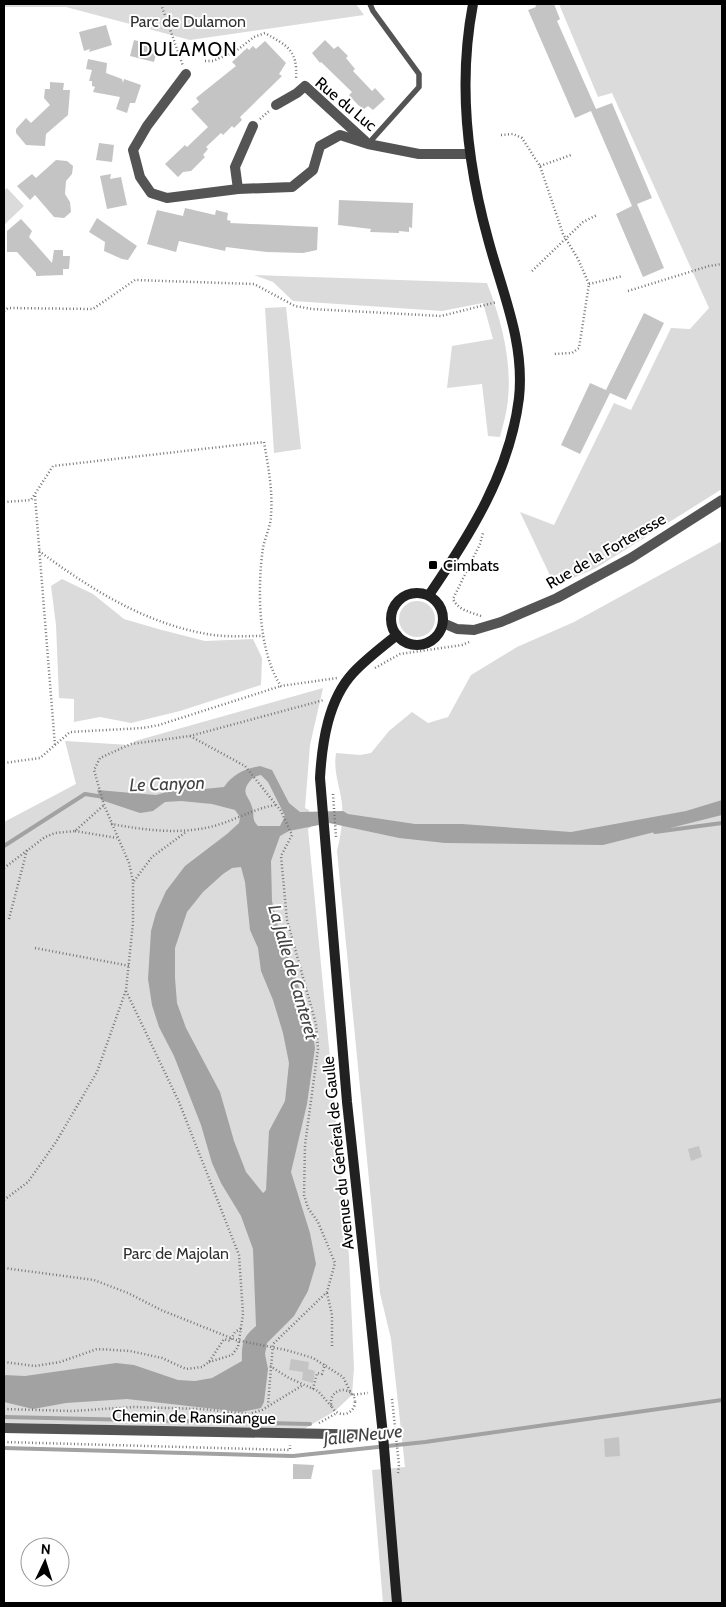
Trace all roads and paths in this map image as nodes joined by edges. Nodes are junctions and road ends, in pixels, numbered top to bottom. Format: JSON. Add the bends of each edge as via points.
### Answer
{"nodes":[{"id":1,"x":160,"y":4,"type":"edge"},
{"id":2,"x":370,"y":4,"type":"edge"},
{"id":3,"x":473,"y":4,"type":"edge"},
{"id":4,"x":206,"y":61,"type":"dead end"},
{"id":5,"x":186,"y":74,"type":"joint"},
{"id":6,"x":297,"y":94,"type":"junction"},
{"id":7,"x":276,"y":105,"type":"joint"},
{"id":8,"x":253,"y":126,"type":"joint"},
{"id":9,"x":502,"y":135,"type":"dead end"},
{"id":10,"x":368,"y":144,"type":"junction"},
{"id":11,"x":470,"y":154,"type":"junction"},
{"id":12,"x":571,"y":155,"type":"dead end"},
{"id":13,"x":540,"y":166,"type":"junction"},
{"id":14,"x":238,"y":190,"type":"junction"},
{"id":15,"x":597,"y":215,"type":"dead end"},
{"id":16,"x":566,"y":239,"type":"junction"},
{"id":17,"x":722,"y":264,"type":"edge"},
{"id":18,"x":532,"y":271,"type":"dead end"},
{"id":19,"x":623,"y":276,"type":"dead end"},
{"id":20,"x":589,"y":284,"type":"junction"},
{"id":21,"x":628,"y":290,"type":"dead end"},
{"id":22,"x":506,"y":299,"type":"junction"},
{"id":23,"x":4,"y":311,"type":"edge"},
{"id":24,"x":553,"y":354,"type":"dead end"},
{"id":25,"x":35,"y":494,"type":"junction"},
{"id":26,"x":722,"y":500,"type":"edge"},
{"id":27,"x":4,"y":502,"type":"edge"},
{"id":28,"x":39,"y":551,"type":"junction"},
{"id":29,"x":457,"y":588,"type":"dead end"},
{"id":30,"x":429,"y":595,"type":"junction"},
{"id":31,"x":464,"y":610,"type":"dead end"},
{"id":32,"x":443,"y":623,"type":"junction"},
{"id":33,"x":396,"y":635,"type":"junction"},
{"id":34,"x":263,"y":636,"type":"junction"},
{"id":35,"x":452,"y":646,"type":"dead end"},
{"id":36,"x":368,"y":672,"type":"dead end"},
{"id":37,"x":337,"y":678,"type":"dead end"},
{"id":38,"x":281,"y":686,"type":"junction"},
{"id":39,"x":326,"y":700,"type":"dead end"},
{"id":40,"x":190,"y":736,"type":"junction"},
{"id":41,"x":55,"y":746,"type":"junction"},
{"id":42,"x":4,"y":763,"type":"edge"},
{"id":43,"x":330,"y":789,"type":"dead end"},
{"id":44,"x":104,"y":805,"type":"junction"},
{"id":45,"x":276,"y":805,"type":"junction"},
{"id":46,"x":111,"y":824,"type":"junction"},
{"id":47,"x":75,"y":831,"type":"junction"},
{"id":48,"x":187,"y":832,"type":"junction"},
{"id":49,"x":337,"y":834,"type":"dead end"},
{"id":50,"x":117,"y":838,"type":"junction"},
{"id":51,"x":28,"y":849,"type":"junction"},
{"id":52,"x":4,"y":868,"type":"edge"},
{"id":53,"x":133,"y":881,"type":"junction"},
{"id":54,"x":9,"y":919,"type":"dead end"},
{"id":55,"x":35,"y":948,"type":"dead end"},
{"id":56,"x":130,"y":966,"type":"dead end"},
{"id":57,"x":126,"y":990,"type":"junction"},
{"id":58,"x":4,"y":1200,"type":"edge"},
{"id":59,"x":4,"y":1268,"type":"edge"},
{"id":60,"x":327,"y":1292,"type":"junction"},
{"id":61,"x":242,"y":1328,"type":"junction"},
{"id":62,"x":232,"y":1338,"type":"junction"},
{"id":63,"x":332,"y":1348,"type":"dead end"},
{"id":64,"x":4,"y":1362,"type":"edge"},
{"id":65,"x":209,"y":1362,"type":"junction"},
{"id":66,"x":325,"y":1364,"type":"junction"},
{"id":67,"x":270,"y":1366,"type":"junction"},
{"id":68,"x":303,"y":1385,"type":"junction"},
{"id":69,"x":313,"y":1388,"type":"junction"},
{"id":70,"x":352,"y":1395,"type":"junction"},
{"id":71,"x":268,"y":1405,"type":"junction"},
{"id":72,"x":332,"y":1407,"type":"junction"},
{"id":73,"x":4,"y":1409,"type":"edge"},
{"id":74,"x":395,"y":1423,"type":"dead end"},
{"id":75,"x":4,"y":1428,"type":"edge"},
{"id":76,"x":384,"y":1435,"type":"junction"},
{"id":77,"x":399,"y":1465,"type":"dead end"},
{"id":78,"x":397,"y":1603,"type":"edge"}],
"edges":[{"from":1,"to":5,"type":"path"},
{"from":2,"to":10,"type":"lane","via":[[419,74],[419,87]]},
{"from":3,"to":11,"type":"main road","via":[[466,66]]},
{"from":4,"to":6,"type":"path","via":[[213,62],[236,51],[254,36],[265,32],[286,44],[294,59]]},
{"from":5,"to":14,"type":"street","via":[[133,150],[140,177],[151,192],[167,198]]},
{"from":6,"to":7,"type":"street","name":"Rue du Luc"},
{"from":6,"to":10,"type":"street","name":"Rue du Luc","via":[[305,86]]},
{"from":7,"to":8,"type":"path"},
{"from":8,"to":14,"type":"street","via":[[235,167]]},
{"from":9,"to":13,"type":"path","via":[[513,134],[522,138]]},
{"from":10,"to":11,"type":"street","name":"Rue du Luc","via":[[419,154]]},
{"from":10,"to":14,"type":"street","via":[[340,135],[320,146],[313,170],[292,187]]},
{"from":11,"to":22,"type":"main road","via":[[478,201]]},
{"from":12,"to":13,"type":"path"},
{"from":13,"to":16,"type":"path"},
{"from":15,"to":16,"type":"path","via":[[583,222]]},
{"from":16,"to":18,"type":"path"},
{"from":16,"to":20,"type":"path"},
{"from":17,"to":21,"type":"path"},
{"from":19,"to":20,"type":"path"},
{"from":20,"to":24,"type":"path","via":[[579,348],[572,353]]},
{"from":22,"to":23,"type":"path","via":[[470,310],[431,316],[295,306],[254,284],[135,280],[93,309],[8,308]]},
{"from":22,"to":30,"type":"main road","via":[[515,330],[519,372],[519,397],[512,440],[504,466],[486,502]]},
{"from":25,"to":27,"type":"path","via":[[31,500]]},
{"from":25,"to":28,"type":"path"},
{"from":25,"to":34,"type":"path","via":[[54,466],[264,442],[272,516],[259,587]]},
{"from":26,"to":32,"type":"street","name":"Rue de la Forteresse","via":[[609,570],[502,622],[474,630],[457,629]]},
{"from":28,"to":34,"type":"path","via":[[124,607],[149,618],[214,635]]},
{"from":28,"to":41,"type":"path"},
{"from":29,"to":31,"type":"path","via":[[453,599]]},
{"from":30,"to":32,"type":"main road","via":[[441,607]]},
{"from":30,"to":33,"type":"main road","via":[[412,593],[397,602],[391,619]]},
{"from":32,"to":33,"type":"main road","via":[[435,638],[420,645],[411,644]]},
{"from":33,"to":76,"type":"main road","name":"Avenue du Général de Gaulle","via":[[352,674],[341,690],[326,728],[321,757],[320,798],[347,1102]]},
{"from":34,"to":38,"type":"path"},
{"from":35,"to":36,"type":"path","via":[[400,654]]},
{"from":37,"to":38,"type":"path"},
{"from":38,"to":41,"type":"path","via":[[159,725],[70,732]]},
{"from":39,"to":40,"type":"path"},
{"from":40,"to":44,"type":"path","via":[[131,744],[100,758],[94,770]]},
{"from":40,"to":45,"type":"path","via":[[245,766]]},
{"from":41,"to":42,"type":"path","via":[[40,758]]},
{"from":43,"to":49,"type":"path","via":[[335,798]]},
{"from":44,"to":46,"type":"path"},
{"from":44,"to":47,"type":"path"},
{"from":45,"to":48,"type":"path"},
{"from":45,"to":60,"type":"path","via":[[292,835],[281,856],[287,920],[316,1024],[318,1049],[305,1145],[304,1195],[335,1263]]},
{"from":46,"to":48,"type":"path"},
{"from":46,"to":50,"type":"path"},
{"from":47,"to":50,"type":"path"},
{"from":47,"to":51,"type":"path","via":[[55,833]]},
{"from":48,"to":53,"type":"path","via":[[152,856]]},
{"from":50,"to":53,"type":"path","via":[[129,863]]},
{"from":51,"to":52,"type":"path"},
{"from":51,"to":54,"type":"path"},
{"from":53,"to":57,"type":"path","via":[[133,923]]},
{"from":55,"to":56,"type":"path"},
{"from":57,"to":58,"type":"path","via":[[93,1079],[28,1182]]},
{"from":57,"to":61,"type":"path","via":[[179,1102],[239,1255]]},
{"from":59,"to":62,"type":"path","via":[[94,1280]]},
{"from":60,"to":63,"type":"path","via":[[332,1315]]},
{"from":60,"to":67,"type":"path","via":[[273,1344]]},
{"from":61,"to":62,"type":"path"},
{"from":61,"to":65,"type":"path","via":[[238,1347],[232,1355]]},
{"from":62,"to":65,"type":"path","via":[[230,1341],[224,1339]]},
{"from":62,"to":66,"type":"path","via":[[286,1350]]},
{"from":64,"to":65,"type":"path","via":[[18,1365],[60,1362],[97,1349],[130,1351],[162,1358],[186,1369],[202,1368]]},
{"from":66,"to":69,"type":"path","via":[[322,1374],[317,1373]]},
{"from":66,"to":70,"type":"path","via":[[343,1376]]},
{"from":67,"to":68,"type":"path"},
{"from":67,"to":71,"type":"path"},
{"from":68,"to":69,"type":"path"},
{"from":68,"to":71,"type":"path"},
{"from":69,"to":72,"type":"path"},
{"from":70,"to":72,"type":"path","via":[[344,1390],[336,1393]]},
{"from":70,"to":72,"type":"path","via":[[355,1404],[349,1413],[341,1414]]},
{"from":71,"to":73,"type":"path","via":[[249,1414],[134,1407],[72,1411]]},
{"from":74,"to":77,"type":"path"},
{"from":75,"to":76,"type":"street","name":"Chemin de Ransinangue"},
{"from":76,"to":78,"type":"main road","name":"Avenue du Général de Gaulle"}]}
